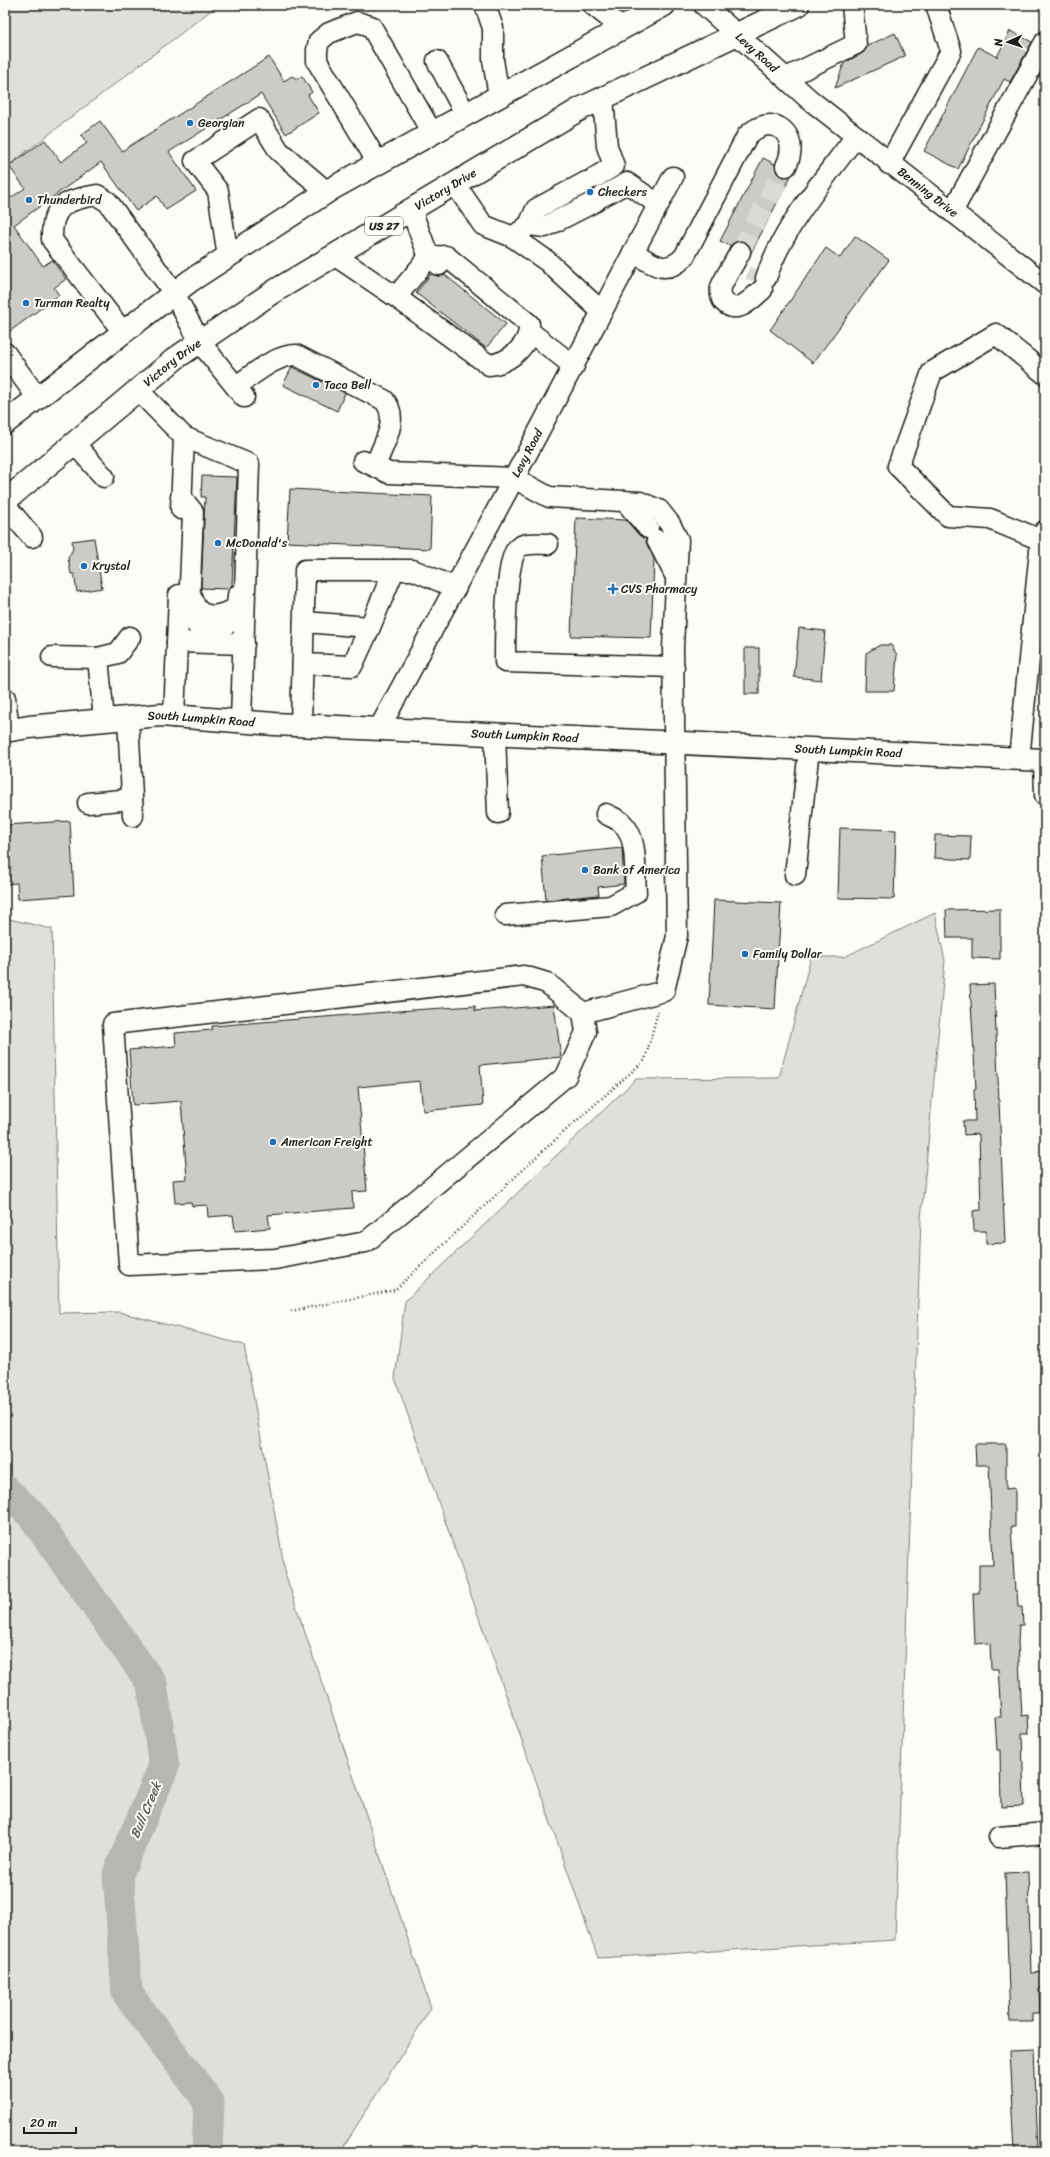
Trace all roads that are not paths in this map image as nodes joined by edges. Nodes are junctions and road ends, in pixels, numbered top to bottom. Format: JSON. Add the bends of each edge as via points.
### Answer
{"nodes":[{"id":1,"x":485,"y":5,"type":"edge"},
{"id":2,"x":593,"y":5,"type":"edge"},
{"id":3,"x":664,"y":5,"type":"edge"},
{"id":4,"x":704,"y":5,"type":"edge"},
{"id":5,"x":798,"y":5,"type":"edge"},
{"id":6,"x":852,"y":5,"type":"edge"},
{"id":7,"x":936,"y":5,"type":"edge"},
{"id":8,"x":622,"y":28,"type":"junction"},
{"id":9,"x":736,"y":34,"type":"junction"},
{"id":10,"x":1045,"y":42,"type":"edge"},
{"id":11,"x":437,"y":61,"type":"dead end"},
{"id":12,"x":786,"y":78,"type":"junction"},
{"id":13,"x":499,"y":96,"type":"junction"},
{"id":14,"x":603,"y":98,"type":"junction"},
{"id":15,"x":810,"y":100,"type":"joint"},
{"id":16,"x":466,"y":115,"type":"junction"},
{"id":17,"x":432,"y":133,"type":"junction"},
{"id":18,"x":856,"y":136,"type":"junction"},
{"id":19,"x":378,"y":163,"type":"junction"},
{"id":20,"x":890,"y":164,"type":"junction"},
{"id":21,"x":614,"y":166,"type":"junction"},
{"id":22,"x":786,"y":166,"type":"tunnel mouth"},
{"id":23,"x":673,"y":177,"type":"dead end"},
{"id":24,"x":455,"y":184,"type":"junction"},
{"id":25,"x":627,"y":184,"type":"junction"},
{"id":26,"x":327,"y":192,"type":"junction"},
{"id":27,"x":658,"y":204,"type":"junction"},
{"id":28,"x":411,"y":210,"type":"junction"},
{"id":29,"x":952,"y":212,"type":"junction"},
{"id":30,"x":521,"y":231,"type":"junction"},
{"id":31,"x":633,"y":252,"type":"junction"},
{"id":32,"x":740,"y":252,"type":"tunnel mouth"},
{"id":33,"x":334,"y":255,"type":"junction"},
{"id":34,"x":228,"y":256,"type":"junction"},
{"id":35,"x":429,"y":257,"type":"junction"},
{"id":36,"x":1045,"y":284,"type":"edge"},
{"id":37,"x":174,"y":293,"type":"junction"},
{"id":38,"x":396,"y":297,"type":"junction"},
{"id":39,"x":602,"y":312,"type":"junction"},
{"id":40,"x":123,"y":332,"type":"junction"},
{"id":41,"x":530,"y":332,"type":"junction"},
{"id":42,"x":200,"y":342,"type":"junction"},
{"id":43,"x":5,"y":353,"type":"edge"},
{"id":44,"x":480,"y":359,"type":"junction"},
{"id":45,"x":574,"y":366,"type":"junction"},
{"id":46,"x":1045,"y":374,"type":"edge"},
{"id":47,"x":138,"y":390,"type":"junction"},
{"id":48,"x":37,"y":398,"type":"junction"},
{"id":49,"x":5,"y":423,"type":"edge"},
{"id":50,"x":184,"y":437,"type":"junction"},
{"id":51,"x":74,"y":444,"type":"junction"},
{"id":52,"x":104,"y":477,"type":"dead end"},
{"id":53,"x":514,"y":478,"type":"junction"},
{"id":54,"x":250,"y":484,"type":"junction"},
{"id":55,"x":181,"y":497,"type":"junction"},
{"id":56,"x":5,"y":501,"type":"edge"},
{"id":57,"x":632,"y":502,"type":"junction"},
{"id":58,"x":5,"y":505,"type":"edge"},
{"id":59,"x":1043,"y":535,"type":"edge"},
{"id":60,"x":32,"y":537,"type":"dead end"},
{"id":61,"x":548,"y":544,"type":"dead end"},
{"id":62,"x":677,"y":569,"type":"junction"},
{"id":63,"x":394,"y":570,"type":"junction"},
{"id":64,"x":456,"y":588,"type":"junction"},
{"id":65,"x":304,"y":622,"type":"junction"},
{"id":66,"x":370,"y":627,"type":"junction"},
{"id":67,"x":130,"y":637,"type":"dead end"},
{"id":68,"x":177,"y":642,"type":"junction"},
{"id":69,"x":244,"y":644,"type":"junction"},
{"id":70,"x":52,"y":657,"type":"dead end"},
{"id":71,"x":98,"y":658,"type":"junction"},
{"id":72,"x":303,"y":664,"type":"junction"},
{"id":73,"x":674,"y":667,"type":"junction"},
{"id":74,"x":5,"y":698,"type":"edge"},
{"id":75,"x":174,"y":717,"type":"junction"},
{"id":76,"x":128,"y":718,"type":"junction"},
{"id":77,"x":104,"y":720,"type":"junction"},
{"id":78,"x":241,"y":721,"type":"junction"},
{"id":79,"x":301,"y":725,"type":"junction"},
{"id":80,"x":379,"y":729,"type":"junction"},
{"id":81,"x":7,"y":730,"type":"edge"},
{"id":82,"x":495,"y":734,"type":"junction"},
{"id":83,"x":675,"y":742,"type":"junction"},
{"id":84,"x":809,"y":749,"type":"junction"},
{"id":85,"x":1019,"y":759,"type":"junction"},
{"id":86,"x":1044,"y":760,"type":"edge"},
{"id":87,"x":1045,"y":794,"type":"edge"},
{"id":88,"x":88,"y":803,"type":"dead end"},
{"id":89,"x":498,"y":813,"type":"dead end"},
{"id":90,"x":606,"y":814,"type":"dead end"},
{"id":91,"x":794,"y":875,"type":"dead end"},
{"id":92,"x":505,"y":915,"type":"dead end"},
{"id":93,"x":583,"y":1013,"type":"junction"},
{"id":94,"x":1045,"y":1833,"type":"edge"},
{"id":95,"x":999,"y":1837,"type":"dead end"}],
"edges":[{"from":1,"to":13,"type":"street","via":[[493,28],[493,60]]},
{"from":2,"to":8,"type":"street"},
{"from":3,"to":8,"type":"main road"},
{"from":4,"to":9,"type":"street","name":"Levy Road"},
{"from":5,"to":9,"type":"main road","name":"Victory Drive","number":"US 27"},
{"from":6,"to":12,"type":"street","via":[[856,44]]},
{"from":7,"to":20,"type":"street","via":[[951,51]]},
{"from":8,"to":13,"type":"main road"},
{"from":9,"to":12,"type":"street","name":"Levy Road"},
{"from":9,"to":14,"type":"main road","name":"Victory Drive","number":"US 27"},
{"from":10,"to":29,"type":"street"},
{"from":11,"to":16,"type":"street"},
{"from":12,"to":15,"type":"street","name":"Levy Road"},
{"from":13,"to":16,"type":"main road"},
{"from":14,"to":21,"type":"street","via":[[607,146]]},
{"from":14,"to":24,"type":"main road","name":"Victory Drive","number":"US 27","via":[[580,109]]},
{"from":15,"to":18,"type":"street","name":"Benning Drive"},
{"from":16,"to":17,"type":"main road"},
{"from":17,"to":19,"type":"main road"},
{"from":17,"to":19,"type":"street","via":[[371,26],[356,22],[329,33],[319,41],[318,61]]},
{"from":18,"to":20,"type":"street","name":"Benning Drive"},
{"from":18,"to":32,"type":"street","via":[[789,228],[746,305],[733,308],[723,302],[721,288]]},
{"from":19,"to":26,"type":"main road"},
{"from":20,"to":29,"type":"street","name":"Benning Drive"},
{"from":21,"to":25,"type":"street"},
{"from":21,"to":30,"type":"street","via":[[536,209]]},
{"from":22,"to":31,"type":"street","via":[[792,149],[784,130],[774,125],[763,125],[754,129],[747,136],[684,257],[670,268],[652,264]]},
{"from":23,"to":27,"type":"street","name":"Levy Road"},
{"from":24,"to":28,"type":"main road","name":"Victory Drive","number":"US 27"},
{"from":24,"to":30,"type":"street","via":[[483,225]]},
{"from":25,"to":27,"type":"street"},
{"from":25,"to":30,"type":"street","via":[[545,227]]},
{"from":26,"to":34,"type":"main road"},
{"from":26,"to":34,"type":"street","via":[[278,151],[259,119],[195,161],[218,191]]},
{"from":27,"to":31,"type":"street","name":"Levy Road"},
{"from":28,"to":33,"type":"main road","name":"Victory Drive","number":"US 27"},
{"from":28,"to":35,"type":"street"},
{"from":29,"to":36,"type":"street","name":"Benning Drive"},
{"from":30,"to":39,"type":"street","via":[[547,261]]},
{"from":31,"to":39,"type":"street","name":"Levy Road"},
{"from":33,"to":38,"type":"street"},
{"from":33,"to":42,"type":"main road","name":"Victory Drive","number":"US 27","via":[[273,292]]},
{"from":34,"to":37,"type":"main road"},
{"from":35,"to":38,"type":"street"},
{"from":35,"to":41,"type":"street","via":[[446,256],[529,324]]},
{"from":35,"to":44,"type":"street","via":[[512,322],[517,335],[509,347],[495,357]]},
{"from":37,"to":40,"type":"main road"},
{"from":37,"to":40,"type":"street","via":[[108,202],[97,195],[83,197],[64,205],[52,222],[52,240]]},
{"from":37,"to":42,"type":"street"},
{"from":38,"to":44,"type":"street"},
{"from":39,"to":45,"type":"street","name":"Levy Road"},
{"from":40,"to":48,"type":"main road"},
{"from":41,"to":44,"type":"street","via":[[515,355],[489,365]]},
{"from":41,"to":45,"type":"street"},
{"from":42,"to":47,"type":"main road","name":"Victory Drive","number":"US 27","via":[[176,358]]},
{"from":42,"to":53,"type":"street","via":[[240,392],[276,361],[287,355],[296,355],[384,400],[391,410],[392,421],[369,464],[389,473]]},
{"from":43,"to":48,"type":"street"},
{"from":45,"to":53,"type":"street","name":"Levy Road"},
{"from":46,"to":59,"type":"street","via":[[996,334],[932,372],[898,466],[948,516],[990,520]]},
{"from":47,"to":50,"type":"street"},
{"from":47,"to":51,"type":"main road","name":"Victory Drive","number":"US 27"},
{"from":48,"to":49,"type":"main road"},
{"from":50,"to":54,"type":"street","via":[[250,464]]},
{"from":50,"to":55,"type":"street"},
{"from":51,"to":52,"type":"street"},
{"from":51,"to":56,"type":"main road","name":"Victory Drive","number":"US 27"},
{"from":53,"to":57,"type":"street","via":[[549,497]]},
{"from":53,"to":64,"type":"street","name":"Levy Road"},
{"from":54,"to":55,"type":"street","via":[[242,493],[238,607],[231,621],[223,629],[210,631],[198,628],[192,621],[189,609],[194,512]]},
{"from":54,"to":69,"type":"street"},
{"from":55,"to":68,"type":"street"},
{"from":57,"to":62,"type":"street","via":[[655,532]]},
{"from":57,"to":62,"type":"street","via":[[659,510],[670,524],[678,540]]},
{"from":58,"to":60,"type":"street"},
{"from":59,"to":85,"type":"street"},
{"from":61,"to":73,"type":"street","via":[[523,545],[516,549],[509,568],[505,662]]},
{"from":62,"to":73,"type":"street"},
{"from":63,"to":64,"type":"street","via":[[413,570]]},
{"from":63,"to":65,"type":"street","via":[[306,570]]},
{"from":63,"to":66,"type":"street"},
{"from":64,"to":80,"type":"street","name":"Levy Road"},
{"from":65,"to":66,"type":"street"},
{"from":65,"to":72,"type":"street"},
{"from":66,"to":72,"type":"street","via":[[352,666]]},
{"from":67,"to":71,"type":"street","via":[[118,653]]},
{"from":68,"to":69,"type":"street"},
{"from":68,"to":75,"type":"street"},
{"from":69,"to":78,"type":"street"},
{"from":70,"to":71,"type":"street"},
{"from":71,"to":77,"type":"street"},
{"from":72,"to":79,"type":"street"},
{"from":73,"to":83,"type":"street"},
{"from":74,"to":81,"type":"street"},
{"from":75,"to":76,"type":"main road","name":"South Lumpkin Road","via":[[160,715]]},
{"from":75,"to":78,"type":"main road","name":"South Lumpkin Road"},
{"from":76,"to":77,"type":"main road","name":"South Lumpkin Road"},
{"from":76,"to":88,"type":"street","via":[[133,807]]},
{"from":77,"to":81,"type":"main road","name":"South Lumpkin Road"},
{"from":78,"to":79,"type":"main road","name":"South Lumpkin Road"},
{"from":79,"to":80,"type":"main road","name":"South Lumpkin Road"},
{"from":80,"to":82,"type":"main road","name":"South Lumpkin Road"},
{"from":82,"to":83,"type":"main road","name":"South Lumpkin Road"},
{"from":82,"to":89,"type":"street"},
{"from":83,"to":84,"type":"main road","name":"South Lumpkin Road"},
{"from":83,"to":93,"type":"street","via":[[677,936],[664,991]]},
{"from":84,"to":85,"type":"main road","name":"South Lumpkin Road"},
{"from":84,"to":91,"type":"street"},
{"from":85,"to":86,"type":"main road","name":"South Lumpkin Road"},
{"from":86,"to":87,"type":"street"},
{"from":90,"to":92,"type":"street","via":[[622,823],[629,833],[636,892],[611,906]]},
{"from":93,"to":93,"type":"street","via":[[547,983],[524,976],[112,1024],[129,1265],[275,1259],[366,1242],[566,1076],[586,1032]]},
{"from":94,"to":95,"type":"street"}]}
